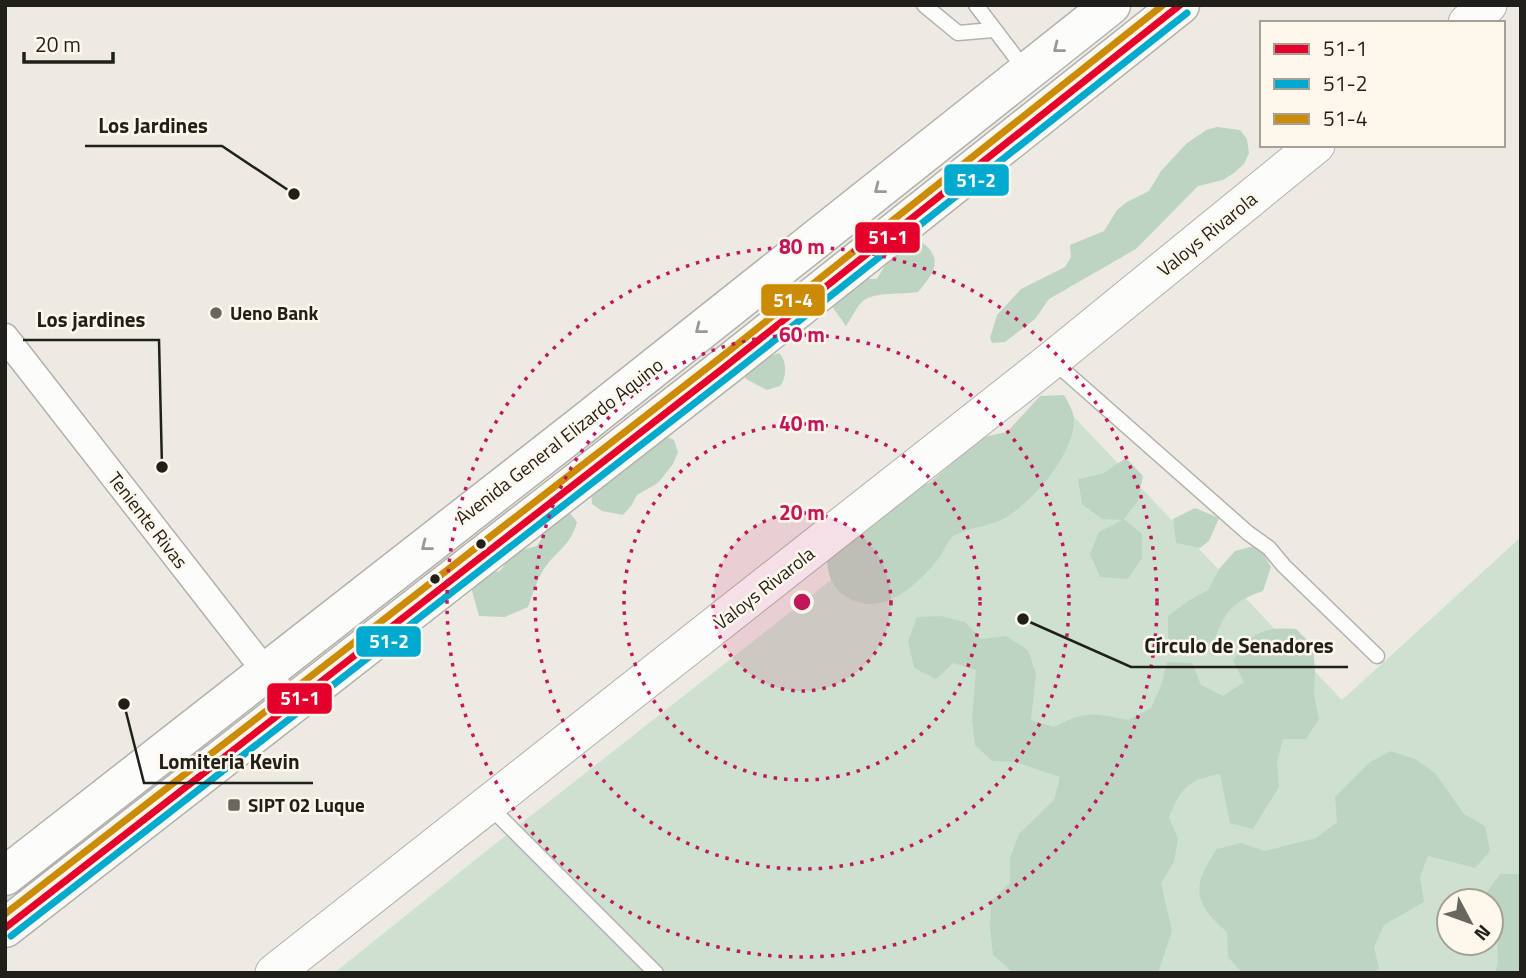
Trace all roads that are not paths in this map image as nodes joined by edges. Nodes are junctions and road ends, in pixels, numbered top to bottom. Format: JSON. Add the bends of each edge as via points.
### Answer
{"nodes":[{"id":1,"x":924,"y":5,"type":"edge"},
{"id":2,"x":976,"y":5,"type":"edge"},
{"id":3,"x":1111,"y":5,"type":"edge"},
{"id":4,"x":1180,"y":5,"type":"edge"},
{"id":5,"x":1488,"y":5,"type":"edge"},
{"id":6,"x":1469,"y":21,"type":"edge"},
{"id":7,"x":993,"y":30,"type":"junction"},
{"id":8,"x":1027,"y":72,"type":"junction"},
{"id":9,"x":1314,"y":147,"type":"edge"},
{"id":10,"x":5,"y":337,"type":"edge"},
{"id":11,"x":1052,"y":360,"type":"junction"},
{"id":12,"x":1377,"y":656,"type":"dead end"},
{"id":13,"x":265,"y":671,"type":"junction"},
{"id":14,"x":291,"y":704,"type":"junction"},
{"id":15,"x":489,"y":806,"type":"junction"},
{"id":16,"x":5,"y":876,"type":"edge"},
{"id":17,"x":5,"y":928,"type":"edge"},
{"id":18,"x":274,"y":973,"type":"edge"},
{"id":19,"x":656,"y":973,"type":"edge"}],
"edges":[{"from":1,"to":7,"type":"lane","via":[[958,33]]},
{"from":2,"to":7,"type":"lane"},
{"from":3,"to":8,"type":"main road","name":"Avenida General Elizardo Aquino","one_way":true},
{"from":4,"to":14,"type":"main road"},
{"from":5,"to":6,"type":"street"},
{"from":7,"to":8,"type":"lane"},
{"from":8,"to":13,"type":"main road","name":"Avenida General Elizardo Aquino","one_way":true},
{"from":9,"to":11,"type":"street","name":"Valoys Rivarola"},
{"from":10,"to":13,"type":"street","name":"Teniente Rivas"},
{"from":11,"to":12,"type":"lane","via":[[1269,548]]},
{"from":11,"to":15,"type":"street","name":"Valoys Rivarola"},
{"from":13,"to":14,"type":"street","name":"Teniente Rivas"},
{"from":13,"to":16,"type":"main road","name":"Avenida General Elizardo Aquino"},
{"from":14,"to":17,"type":"main road"},
{"from":15,"to":18,"type":"street","name":"Valoys Rivarola"},
{"from":15,"to":19,"type":"lane"}]}
